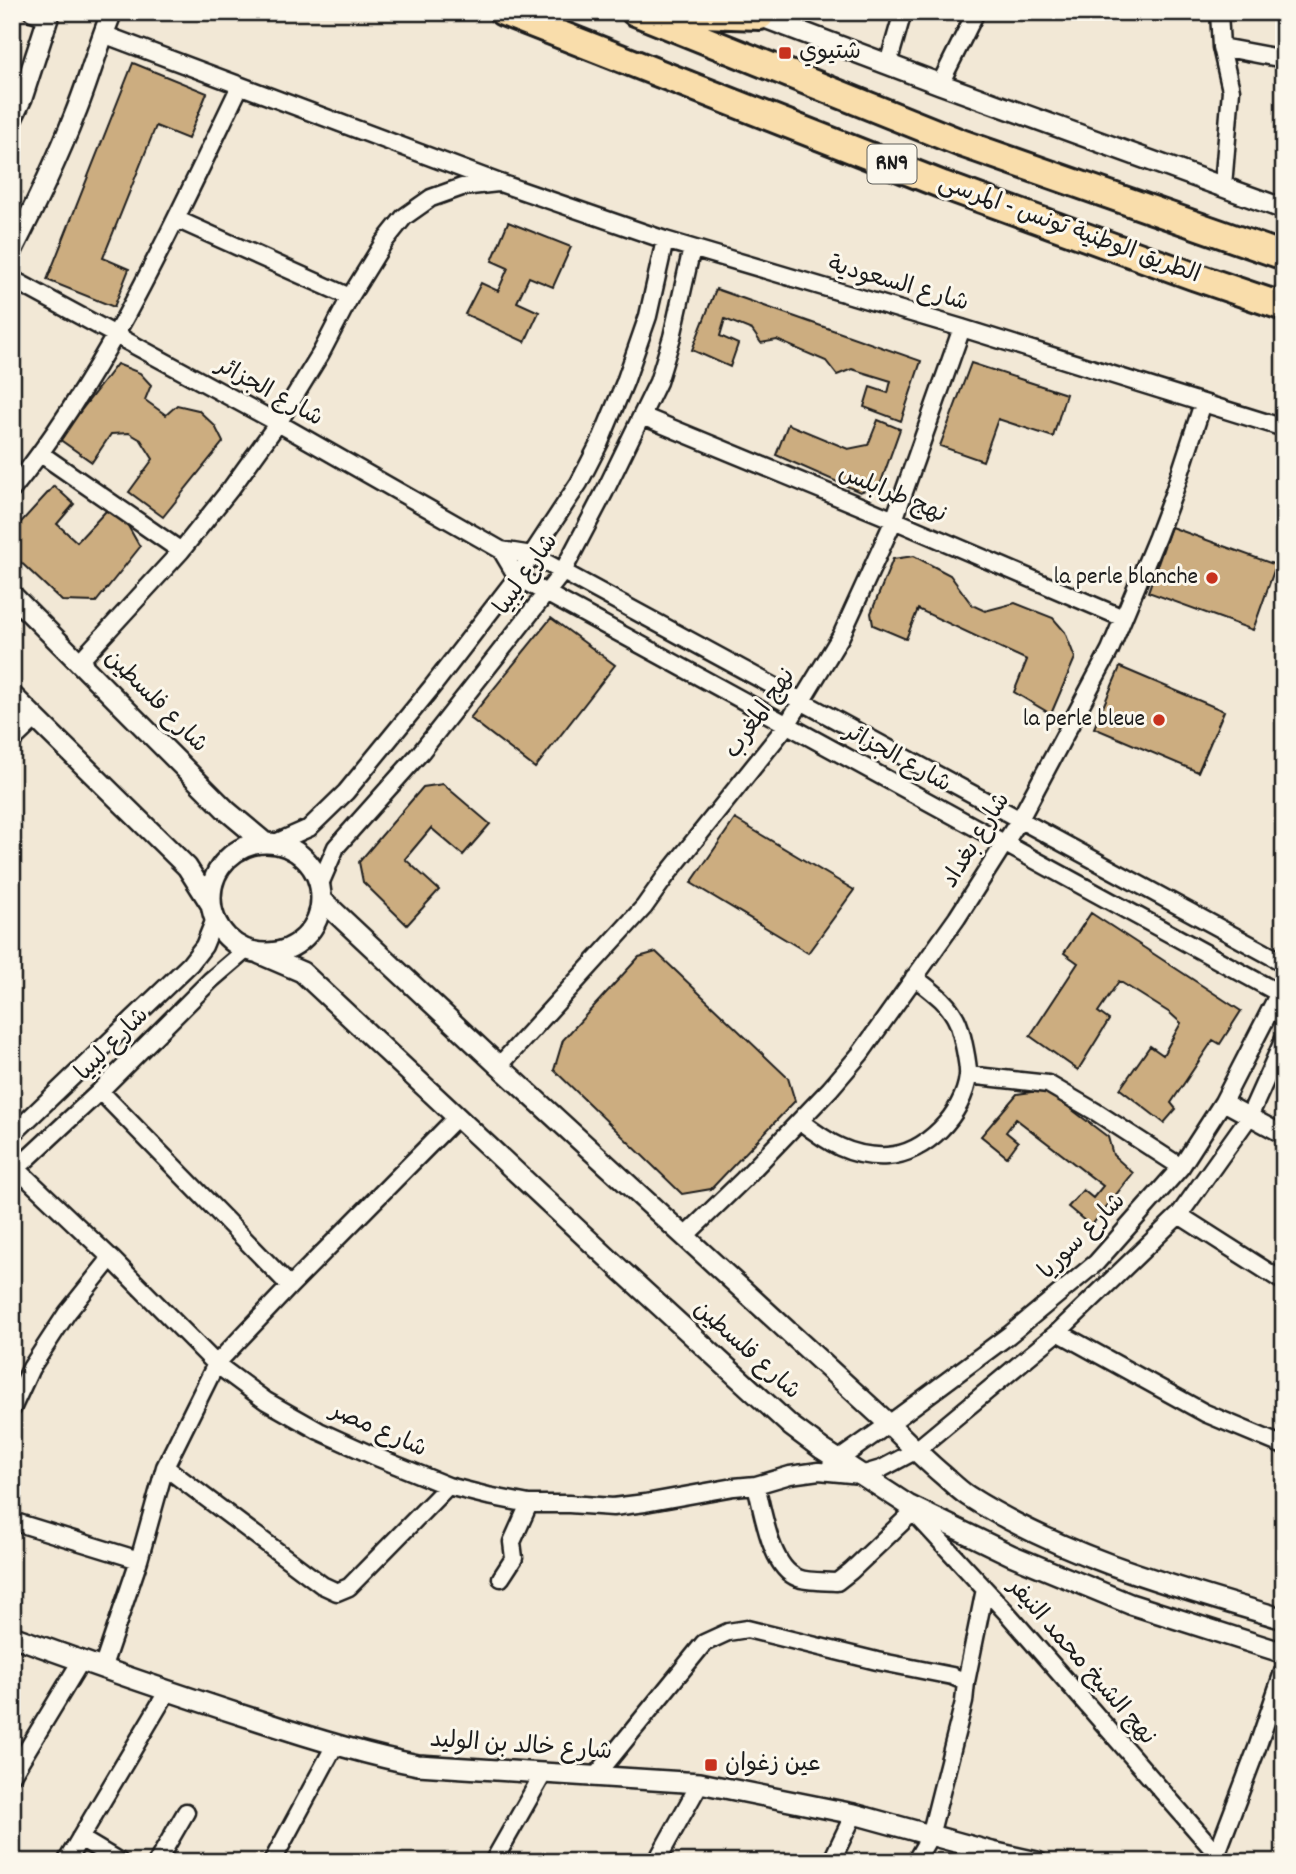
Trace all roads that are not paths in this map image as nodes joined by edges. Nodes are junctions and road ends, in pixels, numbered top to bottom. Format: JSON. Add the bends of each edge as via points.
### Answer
{"nodes":[{"id":1,"x":112,"y":12,"type":"edge"},
{"id":2,"x":503,"y":12,"type":"edge"},
{"id":3,"x":635,"y":12,"type":"edge"},
{"id":4,"x":694,"y":12,"type":"edge"},
{"id":5,"x":903,"y":12,"type":"edge"},
{"id":6,"x":976,"y":12,"type":"edge"},
{"id":7,"x":1219,"y":12,"type":"edge"},
{"id":8,"x":43,"y":14,"type":"edge"},
{"id":9,"x":757,"y":14,"type":"edge"},
{"id":10,"x":103,"y":34,"type":"junction"},
{"id":11,"x":1221,"y":47,"type":"junction"},
{"id":12,"x":1284,"y":59,"type":"edge"},
{"id":13,"x":888,"y":64,"type":"junction"},
{"id":14,"x":940,"y":84,"type":"junction"},
{"id":15,"x":240,"y":86,"type":"junction"},
{"id":16,"x":12,"y":119,"type":"edge"},
{"id":17,"x":500,"y":183,"type":"junction"},
{"id":18,"x":1223,"y":186,"type":"junction"},
{"id":19,"x":1284,"y":209,"type":"edge"},
{"id":20,"x":176,"y":219,"type":"junction"},
{"id":21,"x":665,"y":240,"type":"junction"},
{"id":22,"x":692,"y":248,"type":"junction"},
{"id":23,"x":12,"y":251,"type":"edge"},
{"id":24,"x":1284,"y":256,"type":"edge"},
{"id":25,"x":12,"y":279,"type":"edge"},
{"id":26,"x":350,"y":297,"type":"junction"},
{"id":27,"x":1284,"y":307,"type":"edge"},
{"id":28,"x":962,"y":328,"type":"junction"},
{"id":29,"x":115,"y":336,"type":"junction"},
{"id":30,"x":1203,"y":403,"type":"junction"},
{"id":31,"x":642,"y":416,"type":"junction"},
{"id":32,"x":278,"y":423,"type":"junction"},
{"id":33,"x":1284,"y":428,"type":"edge"},
{"id":34,"x":41,"y":454,"type":"junction"},
{"id":35,"x":12,"y":490,"type":"edge"},
{"id":36,"x":894,"y":520,"type":"junction"},
{"id":37,"x":501,"y":550,"type":"junction"},
{"id":38,"x":181,"y":551,"type":"junction"},
{"id":39,"x":532,"y":555,"type":"junction"},
{"id":40,"x":562,"y":573,"type":"junction"},
{"id":41,"x":517,"y":577,"type":"junction"},
{"id":42,"x":546,"y":593,"type":"junction"},
{"id":43,"x":12,"y":595,"type":"edge"},
{"id":44,"x":1123,"y":618,"type":"junction"},
{"id":45,"x":80,"y":661,"type":"junction"},
{"id":46,"x":12,"y":695,"type":"edge"},
{"id":47,"x":800,"y":701,"type":"junction"},
{"id":48,"x":35,"y":719,"type":"junction"},
{"id":49,"x":787,"y":724,"type":"junction"},
{"id":50,"x":12,"y":741,"type":"edge"},
{"id":51,"x":1020,"y":819,"type":"junction"},
{"id":52,"x":269,"y":843,"type":"junction"},
{"id":53,"x":1004,"y":843,"type":"junction"},
{"id":54,"x":320,"y":892,"type":"junction"},
{"id":55,"x":213,"y":911,"type":"junction"},
{"id":56,"x":253,"y":952,"type":"junction"},
{"id":57,"x":1284,"y":963,"type":"edge"},
{"id":58,"x":915,"y":977,"type":"junction"},
{"id":59,"x":1282,"y":990,"type":"edge"},
{"id":60,"x":1284,"y":1039,"type":"edge"},
{"id":61,"x":499,"y":1066,"type":"junction"},
{"id":62,"x":968,"y":1075,"type":"junction"},
{"id":63,"x":100,"y":1091,"type":"junction"},
{"id":64,"x":1223,"y":1102,"type":"junction"},
{"id":65,"x":457,"y":1117,"type":"junction"},
{"id":66,"x":1249,"y":1117,"type":"junction"},
{"id":67,"x":800,"y":1121,"type":"junction"},
{"id":68,"x":12,"y":1135,"type":"edge"},
{"id":69,"x":1284,"y":1135,"type":"edge"},
{"id":70,"x":1181,"y":1167,"type":"junction"},
{"id":71,"x":14,"y":1168,"type":"edge"},
{"id":72,"x":1179,"y":1215,"type":"junction"},
{"id":73,"x":684,"y":1237,"type":"junction"},
{"id":74,"x":111,"y":1258,"type":"junction"},
{"id":75,"x":1284,"y":1282,"type":"edge"},
{"id":76,"x":289,"y":1286,"type":"junction"},
{"id":77,"x":1058,"y":1332,"type":"junction"},
{"id":78,"x":1009,"y":1335,"type":"junction"},
{"id":79,"x":1027,"y":1358,"type":"junction"},
{"id":80,"x":216,"y":1364,"type":"junction"},
{"id":81,"x":12,"y":1409,"type":"edge"},
{"id":82,"x":889,"y":1424,"type":"junction"},
{"id":83,"x":1284,"y":1446,"type":"edge"},
{"id":84,"x":915,"y":1451,"type":"junction"},
{"id":85,"x":840,"y":1460,"type":"junction"},
{"id":86,"x":165,"y":1467,"type":"junction"},
{"id":87,"x":819,"y":1471,"type":"junction"},
{"id":88,"x":861,"y":1475,"type":"junction"},
{"id":89,"x":756,"y":1485,"type":"junction"},
{"id":90,"x":448,"y":1486,"type":"junction"},
{"id":91,"x":529,"y":1504,"type":"junction"},
{"id":92,"x":910,"y":1509,"type":"junction"},
{"id":93,"x":12,"y":1521,"type":"edge"},
{"id":94,"x":139,"y":1560,"type":"junction"},
{"id":95,"x":501,"y":1578,"type":"dead end"},
{"id":96,"x":985,"y":1589,"type":"junction"},
{"id":97,"x":1284,"y":1619,"type":"edge"},
{"id":98,"x":12,"y":1636,"type":"edge"},
{"id":99,"x":1284,"y":1653,"type":"edge"},
{"id":100,"x":81,"y":1661,"type":"junction"},
{"id":101,"x":102,"y":1669,"type":"junction"},
{"id":102,"x":1284,"y":1669,"type":"edge"},
{"id":103,"x":966,"y":1682,"type":"junction"},
{"id":104,"x":167,"y":1692,"type":"junction"},
{"id":105,"x":335,"y":1745,"type":"junction"},
{"id":106,"x":544,"y":1774,"type":"junction"},
{"id":107,"x":12,"y":1775,"type":"edge"},
{"id":108,"x":595,"y":1777,"type":"junction"},
{"id":109,"x":700,"y":1783,"type":"junction"},
{"id":110,"x":186,"y":1812,"type":"dead end"},
{"id":111,"x":854,"y":1814,"type":"junction"},
{"id":112,"x":930,"y":1836,"type":"junction"},
{"id":113,"x":80,"y":1838,"type":"junction"},
{"id":114,"x":1215,"y":1858,"type":"edge"},
{"id":115,"x":66,"y":1862,"type":"edge"},
{"id":116,"x":120,"y":1862,"type":"edge"},
{"id":117,"x":157,"y":1862,"type":"edge"},
{"id":118,"x":272,"y":1862,"type":"edge"},
{"id":119,"x":493,"y":1862,"type":"edge"},
{"id":120,"x":656,"y":1862,"type":"edge"},
{"id":121,"x":831,"y":1862,"type":"edge"},
{"id":122,"x":915,"y":1862,"type":"edge"},
{"id":123,"x":1037,"y":1862,"type":"edge"}],
"edges":[{"from":1,"to":10,"type":"street"},
{"from":2,"to":27,"type":"highway","name":"الطريق الوطنية تونس - المرسى","number":"RN9","via":[[943,185]]},
{"from":3,"to":24,"type":"highway","name":"الطريق الوطنية تونس - المرسى","number":"RN9","via":[[961,143]]},
{"from":4,"to":9,"type":"highway"},
{"from":5,"to":13,"type":"street"},
{"from":6,"to":14,"type":"street"},
{"from":7,"to":11,"type":"street"},
{"from":8,"to":16,"type":"street"},
{"from":9,"to":13,"type":"street"},
{"from":10,"to":15,"type":"street","name":"شارع السعودية"},
{"from":10,"to":23,"type":"street","via":[[71,125]]},
{"from":11,"to":12,"type":"street"},
{"from":11,"to":18,"type":"street","via":[[1231,90]]},
{"from":13,"to":14,"type":"street"},
{"from":14,"to":18,"type":"street"},
{"from":15,"to":17,"type":"street","name":"شارع السعودية"},
{"from":15,"to":20,"type":"street"},
{"from":17,"to":21,"type":"street","name":"شارع السعودية"},
{"from":17,"to":26,"type":"street","via":[[462,187],[431,198],[404,217]]},
{"from":18,"to":19,"type":"street"},
{"from":20,"to":26,"type":"street"},
{"from":20,"to":29,"type":"street"},
{"from":21,"to":22,"type":"street","name":"شارع السعودية"},
{"from":21,"to":39,"type":"street","name":"شارع ليبيا","via":[[648,316],[600,442]]},
{"from":22,"to":28,"type":"street","name":"شارع السعودية"},
{"from":22,"to":31,"type":"street","name":"شارع ليبيا","via":[[672,337]]},
{"from":25,"to":29,"type":"street","name":"شارع الجزائر"},
{"from":26,"to":32,"type":"street"},
{"from":28,"to":30,"type":"street","name":"شارع السعودية"},
{"from":28,"to":36,"type":"street","name":"نهج المغرب"},
{"from":29,"to":32,"type":"street","name":"شارع الجزائر"},
{"from":29,"to":34,"type":"street"},
{"from":30,"to":33,"type":"street","name":"شارع السعودية"},
{"from":30,"to":44,"type":"street","name":"شارع بغداد","via":[[1157,537]]},
{"from":31,"to":36,"type":"street","name":"نهج طرابلس"},
{"from":31,"to":40,"type":"street","name":"شارع ليبيا"},
{"from":32,"to":37,"type":"street","name":"شارع الجزائر"},
{"from":32,"to":38,"type":"street"},
{"from":34,"to":35,"type":"street"},
{"from":34,"to":38,"type":"street"},
{"from":36,"to":44,"type":"street","name":"نهج طرابلس"},
{"from":36,"to":47,"type":"street","name":"نهج المغرب","via":[[841,636]]},
{"from":37,"to":39,"type":"street","name":"شارع الجزائر"},
{"from":37,"to":41,"type":"street","name":"شارع الجزائر"},
{"from":38,"to":45,"type":"street"},
{"from":39,"to":40,"type":"street","name":"شارع الجزائر"},
{"from":39,"to":41,"type":"street","name":"شارع ليبيا"},
{"from":40,"to":42,"type":"street","name":"شارع ليبيا"},
{"from":40,"to":47,"type":"street","name":"شارع الجزائر"},
{"from":41,"to":42,"type":"street","name":"شارع الجزائر"},
{"from":41,"to":52,"type":"street","name":"شارع ليبيا","via":[[346,792],[309,828]]},
{"from":42,"to":49,"type":"street","name":"شارع الجزائر"},
{"from":42,"to":54,"type":"street","name":"شارع ليبيا","via":[[421,752],[336,846]]},
{"from":43,"to":45,"type":"street","name":"شارع فلسطين"},
{"from":44,"to":51,"type":"street","name":"شارع بغداد"},
{"from":45,"to":52,"type":"street","name":"شارع فلسطين","via":[[227,811]]},
{"from":46,"to":48,"type":"street"},
{"from":47,"to":49,"type":"street","name":"نهج المغرب"},
{"from":47,"to":51,"type":"street","name":"شارع الجزائر"},
{"from":48,"to":50,"type":"street"},
{"from":48,"to":55,"type":"street","via":[[187,867]]},
{"from":49,"to":53,"type":"street","name":"شارع الجزائر"},
{"from":49,"to":61,"type":"street","name":"نهج المغرب","via":[[644,907]]},
{"from":51,"to":53,"type":"street","name":"شارع بغداد"},
{"from":51,"to":57,"type":"street","name":"شارع الجزائر"},
{"from":52,"to":54,"type":"street","via":[[303,857],[313,869]]},
{"from":52,"to":55,"type":"street","via":[[249,845],[224,861],[213,881]]},
{"from":53,"to":58,"type":"street","name":"شارع بغداد"},
{"from":53,"to":59,"type":"street","name":"شارع الجزائر"},
{"from":54,"to":56,"type":"street","via":[[318,917],[296,945],[279,952]]},
{"from":54,"to":61,"type":"street","name":"شارع فلسطين"},
{"from":55,"to":56,"type":"street","via":[[221,932]]},
{"from":55,"to":68,"type":"street","name":"شارع ليبيا","via":[[204,946],[190,964]]},
{"from":56,"to":63,"type":"street","name":"شارع ليبيا","via":[[211,980]]},
{"from":56,"to":65,"type":"street","name":"شارع فلسطين","via":[[302,972]]},
{"from":58,"to":62,"type":"street","via":[[942,999],[958,1022]]},
{"from":58,"to":67,"type":"street","name":"شارع بغداد","via":[[860,1054]]},
{"from":59,"to":64,"type":"street","name":"شارع سوريا"},
{"from":60,"to":66,"type":"street","name":"شارع سوريا"},
{"from":61,"to":73,"type":"street","name":"شارع فلسطين"},
{"from":62,"to":67,"type":"street","via":[[948,1121],[930,1140],[907,1152],[859,1154],[827,1142]]},
{"from":62,"to":70,"type":"street","via":[[1048,1084]]},
{"from":63,"to":71,"type":"street","name":"شارع ليبيا"},
{"from":63,"to":76,"type":"street"},
{"from":64,"to":66,"type":"street"},
{"from":64,"to":70,"type":"street","name":"شارع سوريا"},
{"from":65,"to":76,"type":"street"},
{"from":65,"to":85,"type":"street","name":"شارع فلسطين","via":[[791,1426]]},
{"from":66,"to":69,"type":"street"},
{"from":66,"to":72,"type":"street","name":"شارع سوريا"},
{"from":67,"to":73,"type":"street","name":"شارع بغداد"},
{"from":70,"to":78,"type":"street","name":"شارع سوريا","via":[[1096,1262]]},
{"from":71,"to":74,"type":"street","name":"شارع مصر"},
{"from":72,"to":75,"type":"street"},
{"from":72,"to":77,"type":"street","name":"شارع سوريا"},
{"from":73,"to":82,"type":"street","name":"شارع فلسطين"},
{"from":74,"to":80,"type":"street","name":"شارع مصر"},
{"from":74,"to":81,"type":"street","via":[[38,1357]]},
{"from":76,"to":80,"type":"street"},
{"from":77,"to":79,"type":"street","name":"شارع سوريا"},
{"from":77,"to":83,"type":"street","via":[[1205,1413]]},
{"from":78,"to":79,"type":"street"},
{"from":78,"to":82,"type":"street","name":"شارع سوريا"},
{"from":79,"to":84,"type":"street","name":"شارع سوريا"},
{"from":80,"to":86,"type":"street"},
{"from":80,"to":90,"type":"street","name":"شارع مصر","via":[[266,1401],[320,1431]]},
{"from":82,"to":84,"type":"street","name":"شارع فلسطين"},
{"from":82,"to":85,"type":"street","name":"شارع سوريا"},
{"from":84,"to":88,"type":"street","name":"شارع سوريا"},
{"from":84,"to":97,"type":"street","name":"شارع فلسطين","via":[[965,1494],[1045,1537],[1162,1583]]},
{"from":85,"to":87,"type":"street","name":"شارع مصر"},
{"from":85,"to":88,"type":"street","name":"شارع فلسطين"},
{"from":86,"to":90,"type":"street","via":[[337,1592],[349,1587]]},
{"from":86,"to":94,"type":"street"},
{"from":87,"to":88,"type":"street","name":"شارع مصر"},
{"from":87,"to":89,"type":"street","name":"شارع مصر"},
{"from":88,"to":92,"type":"street","name":"شارع فلسطين"},
{"from":89,"to":91,"type":"street","name":"شارع مصر","via":[[613,1507]]},
{"from":89,"to":92,"type":"street","via":[[775,1553],[784,1569],[798,1578],[836,1582]]},
{"from":90,"to":91,"type":"street","name":"شارع مصر"},
{"from":91,"to":95,"type":"street","via":[[512,1542],[514,1558]]},
{"from":92,"to":96,"type":"street","name":"نهج الشيخ محمد النيفر"},
{"from":92,"to":99,"type":"street","name":"شارع فلسطين","via":[[1130,1604]]},
{"from":93,"to":94,"type":"street"},
{"from":94,"to":101,"type":"street"},
{"from":96,"to":103,"type":"street"},
{"from":96,"to":114,"type":"street","name":"نهج الشيخ محمد النيفر"},
{"from":98,"to":100,"type":"street","name":"شارع خالد بن الوليد"},
{"from":100,"to":101,"type":"street","name":"شارع خالد بن الوليد"},
{"from":100,"to":107,"type":"street"},
{"from":101,"to":104,"type":"street","name":"شارع خالد بن الوليد"},
{"from":102,"to":114,"type":"street"},
{"from":103,"to":108,"type":"street","via":[[758,1631],[728,1632],[704,1643]]},
{"from":103,"to":112,"type":"street"},
{"from":104,"to":105,"type":"street","name":"شارع خالد بن الوليد"},
{"from":104,"to":113,"type":"street"},
{"from":105,"to":106,"type":"street","name":"شارع خالد بن الوليد","via":[[418,1765]]},
{"from":105,"to":118,"type":"street"},
{"from":106,"to":108,"type":"street","name":"شارع خالد بن الوليد"},
{"from":106,"to":119,"type":"street"},
{"from":108,"to":109,"type":"street","name":"شارع خالد بن الوليد"},
{"from":109,"to":111,"type":"street","name":"شارع خالد بن الوليد"},
{"from":109,"to":120,"type":"street"},
{"from":110,"to":117,"type":"street"},
{"from":111,"to":112,"type":"street","name":"شارع خالد بن الوليد"},
{"from":111,"to":121,"type":"street"},
{"from":112,"to":122,"type":"street"},
{"from":112,"to":123,"type":"street","name":"شارع خالد بن الوليد"},
{"from":113,"to":115,"type":"street"},
{"from":113,"to":116,"type":"street"}]}
